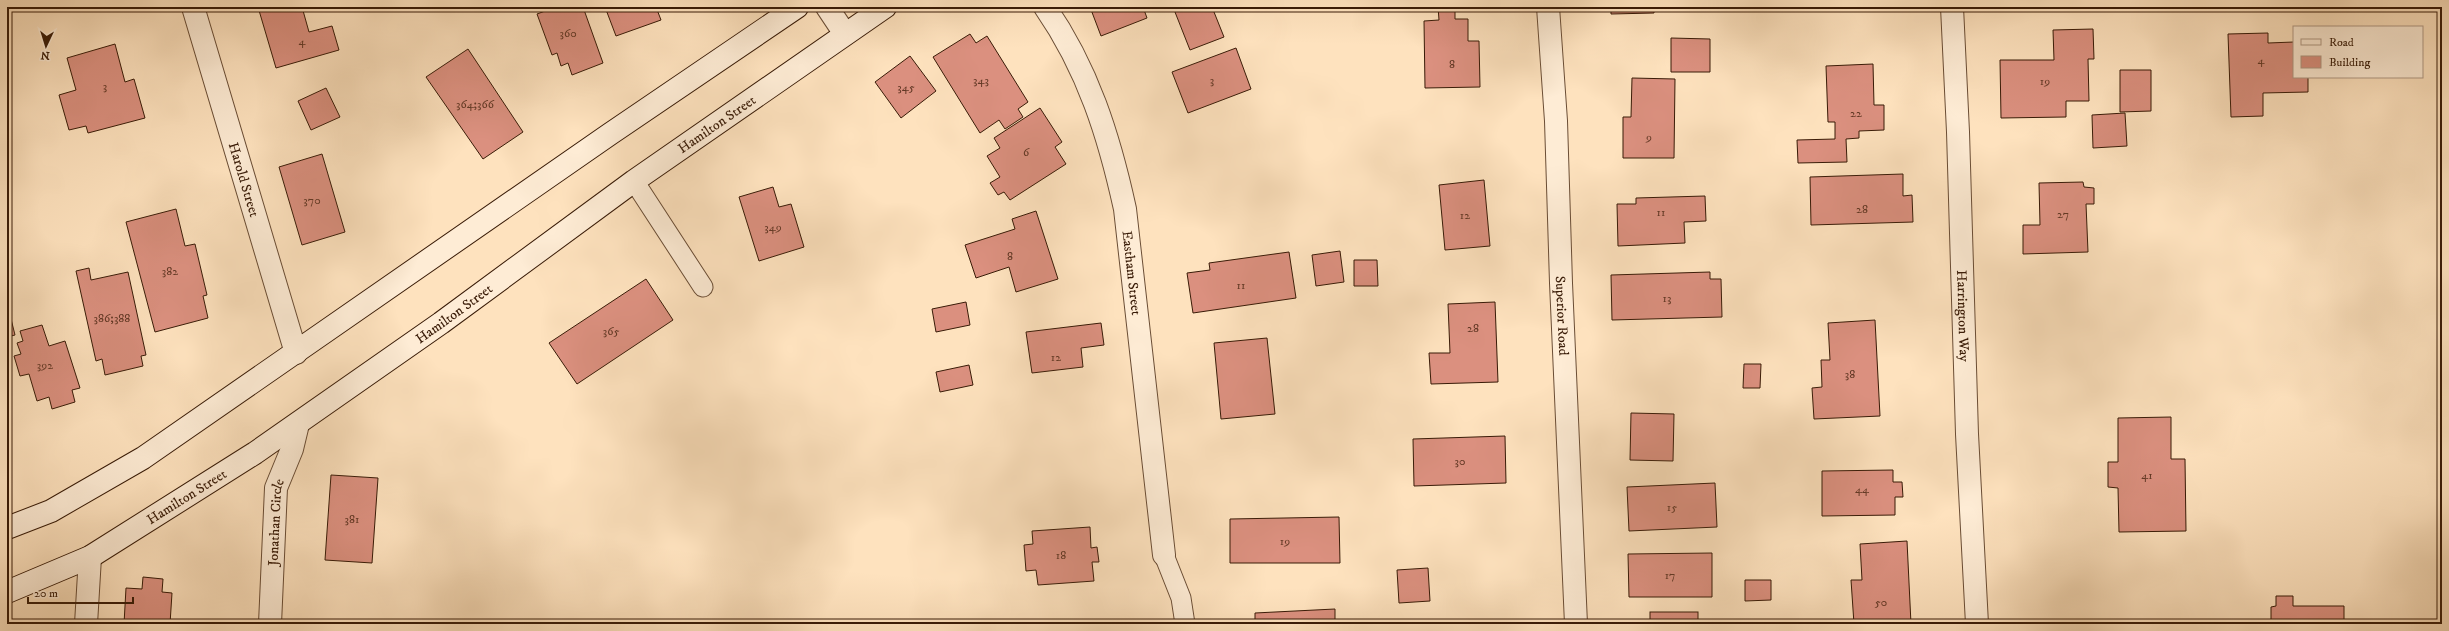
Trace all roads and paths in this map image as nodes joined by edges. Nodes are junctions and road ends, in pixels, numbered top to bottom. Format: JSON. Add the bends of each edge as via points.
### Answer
{"nodes":[{"id":1,"x":193,"y":7,"type":"edge"},
{"id":2,"x":798,"y":7,"type":"edge"},
{"id":3,"x":827,"y":7,"type":"edge"},
{"id":4,"x":885,"y":7,"type":"edge"},
{"id":5,"x":1046,"y":7,"type":"edge"},
{"id":6,"x":1548,"y":7,"type":"edge"},
{"id":7,"x":1952,"y":7,"type":"edge"},
{"id":8,"x":845,"y":34,"type":"junction"},
{"id":9,"x":634,"y":181,"type":"junction"},
{"id":10,"x":703,"y":287,"type":"dead end"},
{"id":11,"x":296,"y":353,"type":"junction"},
{"id":12,"x":298,"y":424,"type":"junction"},
{"id":13,"x":7,"y":528,"type":"edge"},
{"id":14,"x":1164,"y":555,"type":"joint"},
{"id":15,"x":90,"y":557,"type":"junction"},
{"id":16,"x":7,"y":592,"type":"edge"},
{"id":17,"x":86,"y":624,"type":"edge"},
{"id":18,"x":270,"y":624,"type":"edge"},
{"id":19,"x":1185,"y":624,"type":"edge"},
{"id":20,"x":1576,"y":624,"type":"edge"},
{"id":21,"x":1977,"y":624,"type":"edge"}],
"edges":[{"from":1,"to":11,"type":"street","name":"Harold Street"},
{"from":2,"to":11,"type":"street","via":[[610,134]]},
{"from":3,"to":8,"type":"street"},
{"from":4,"to":8,"type":"street","name":"Hamilton Street"},
{"from":5,"to":14,"type":"street","name":"Eastham Street","via":[[1078,61],[1092,92],[1114,157],[1125,209]]},
{"from":6,"to":20,"type":"street","name":"Superior Road","via":[[1556,121]]},
{"from":7,"to":21,"type":"street","name":"Harrington Way","via":[[1959,140],[1967,434]]},
{"from":8,"to":9,"type":"street","name":"Hamilton Street"},
{"from":9,"to":10,"type":"lane"},
{"from":9,"to":12,"type":"street","name":"Hamilton Street"},
{"from":11,"to":13,"type":"street","via":[[142,458],[50,511]]},
{"from":12,"to":15,"type":"street","name":"Hamilton Street"},
{"from":12,"to":18,"type":"street","name":"Jonathan Circle","via":[[292,450],[276,488]]},
{"from":14,"to":19,"type":"lane","via":[[1180,598]]},
{"from":15,"to":16,"type":"street","name":"Hamilton Street"},
{"from":15,"to":17,"type":"street"}]}
